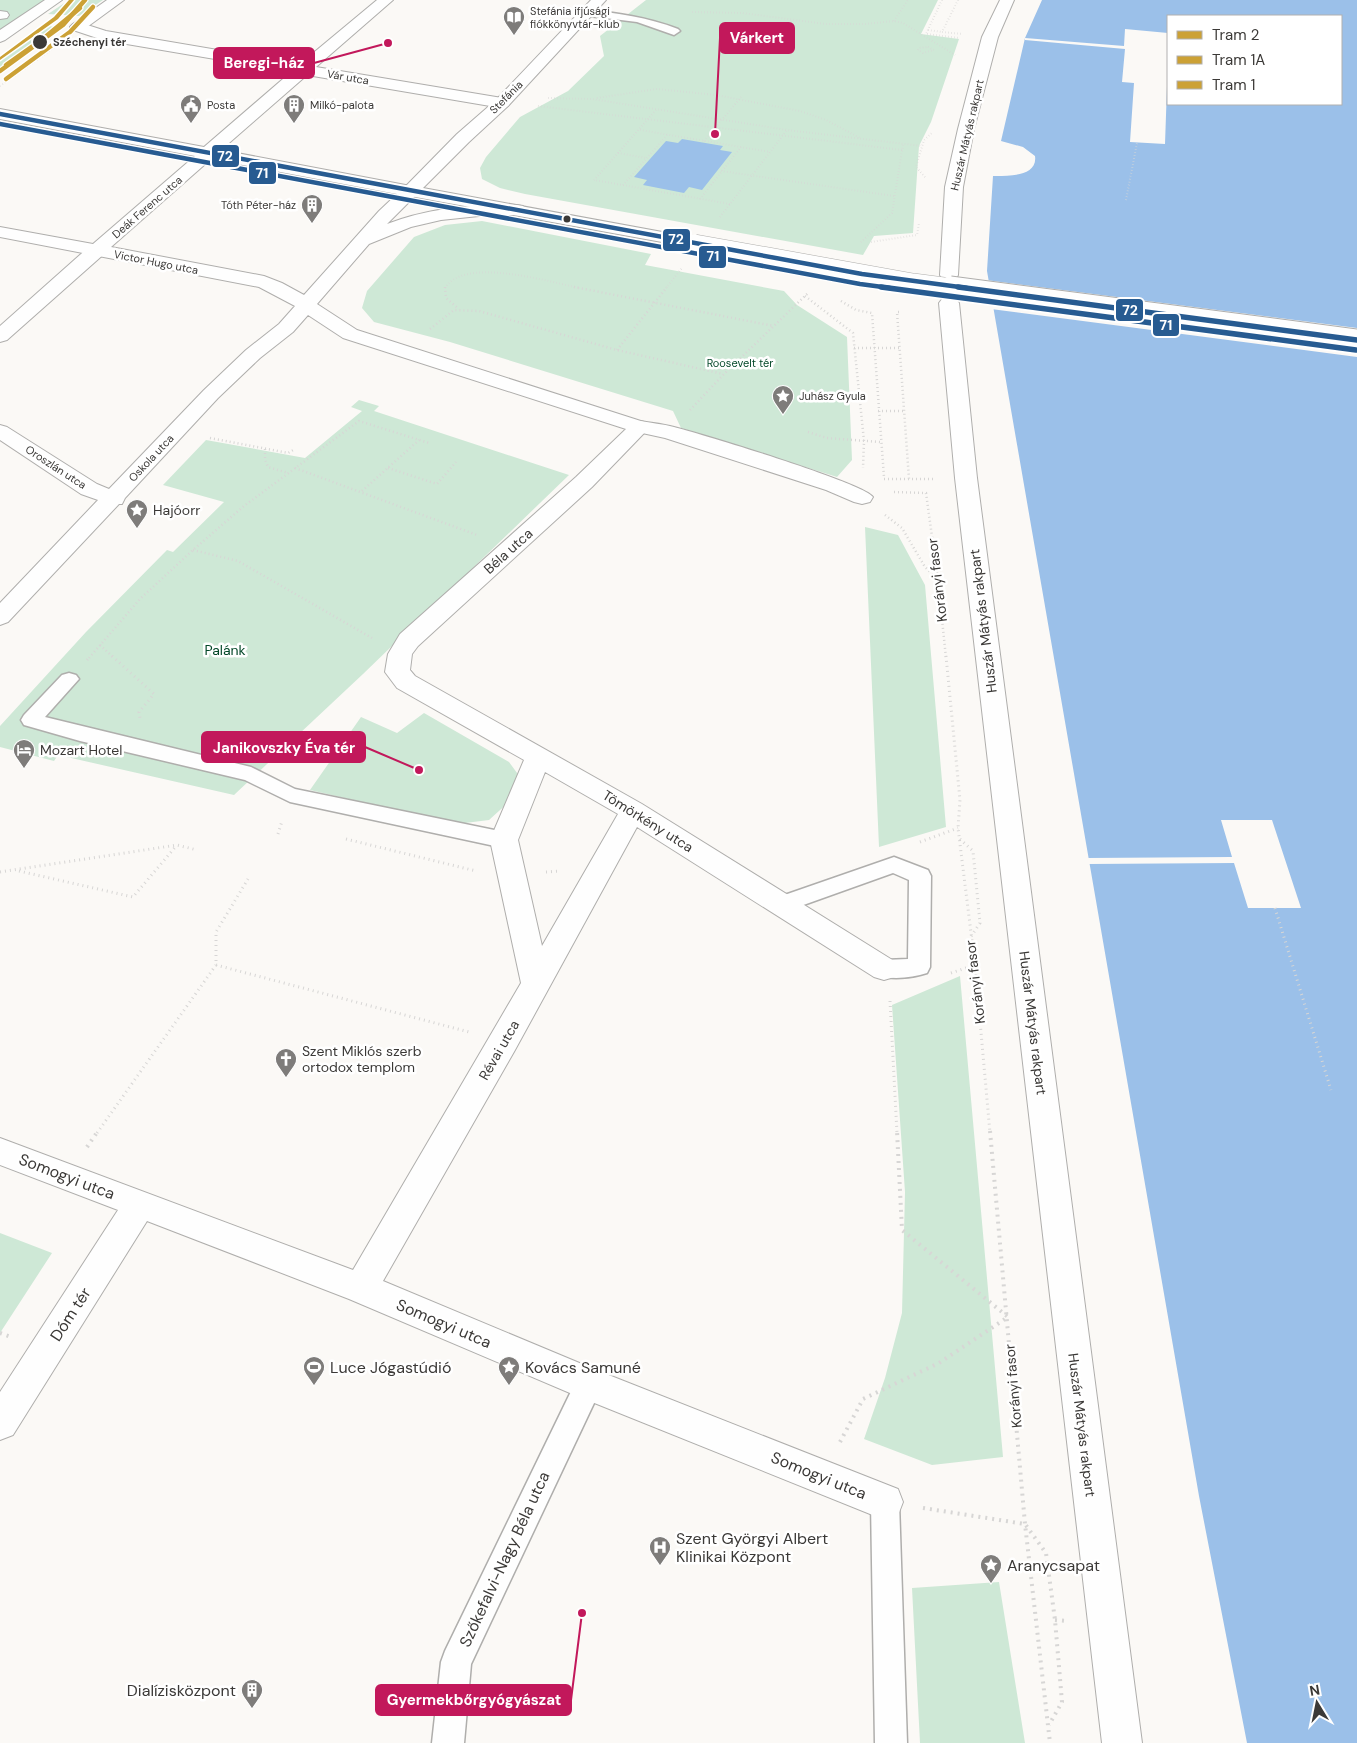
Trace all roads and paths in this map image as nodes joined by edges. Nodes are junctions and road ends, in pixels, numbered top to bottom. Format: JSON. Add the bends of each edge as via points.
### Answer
{"nodes":[{"id":1,"x":55,"y":0,"type":"edge"},
{"id":2,"x":117,"y":0,"type":"edge"},
{"id":3,"x":386,"y":0,"type":"edge"},
{"id":4,"x":599,"y":0,"type":"edge"},
{"id":5,"x":908,"y":0,"type":"edge"},
{"id":6,"x":942,"y":0,"type":"edge"},
{"id":7,"x":958,"y":0,"type":"edge"},
{"id":8,"x":1007,"y":0,"type":"edge"},
{"id":9,"x":687,"y":12,"type":"dead end"},
{"id":10,"x":585,"y":13,"type":"junction"},
{"id":11,"x":894,"y":21,"type":"junction"},
{"id":12,"x":928,"y":30,"type":"junction"},
{"id":13,"x":674,"y":31,"type":"dead end"},
{"id":14,"x":942,"y":32,"type":"junction"},
{"id":15,"x":926,"y":34,"type":"junction"},
{"id":16,"x":922,"y":35,"type":"junction"},
{"id":17,"x":0,"y":37,"type":"edge"},
{"id":18,"x":990,"y":37,"type":"junction"},
{"id":19,"x":963,"y":39,"type":"dead end"},
{"id":20,"x":55,"y":40,"type":"dead end"},
{"id":21,"x":940,"y":46,"type":"junction"},
{"id":22,"x":932,"y":48,"type":"junction"},
{"id":23,"x":956,"y":55,"type":"dead end"},
{"id":24,"x":304,"y":69,"type":"junction"},
{"id":25,"x":0,"y":86,"type":"edge"},
{"id":26,"x":742,"y":96,"type":"dead end"},
{"id":27,"x":548,"y":98,"type":"dead end"},
{"id":28,"x":592,"y":99,"type":"junction"},
{"id":29,"x":740,"y":99,"type":"junction"},
{"id":30,"x":502,"y":103,"type":"junction"},
{"id":31,"x":538,"y":106,"type":"dead end"},
{"id":32,"x":657,"y":110,"type":"junction"},
{"id":33,"x":0,"y":114,"type":"edge"},
{"id":34,"x":648,"y":120,"type":"junction"},
{"id":35,"x":721,"y":120,"type":"junction"},
{"id":36,"x":935,"y":125,"type":"dead end"},
{"id":37,"x":714,"y":128,"type":"junction"},
{"id":38,"x":639,"y":130,"type":"junction"},
{"id":39,"x":667,"y":134,"type":"junction"},
{"id":40,"x":865,"y":140,"type":"junction"},
{"id":41,"x":704,"y":141,"type":"junction"},
{"id":42,"x":1137,"y":143,"type":"dead end"},
{"id":43,"x":903,"y":145,"type":"junction"},
{"id":44,"x":922,"y":146,"type":"junction"},
{"id":45,"x":741,"y":147,"type":"junction"},
{"id":46,"x":902,"y":150,"type":"junction"},
{"id":47,"x":770,"y":152,"type":"dead end"},
{"id":48,"x":210,"y":153,"type":"junction"},
{"id":49,"x":618,"y":153,"type":"junction"},
{"id":50,"x":646,"y":158,"type":"junction"},
{"id":51,"x":722,"y":171,"type":"junction"},
{"id":52,"x":925,"y":177,"type":"dead end"},
{"id":53,"x":623,"y":185,"type":"junction"},
{"id":54,"x":410,"y":191,"type":"junction"},
{"id":55,"x":894,"y":196,"type":"junction"},
{"id":56,"x":700,"y":199,"type":"junction"},
{"id":57,"x":1126,"y":200,"type":"dead end"},
{"id":58,"x":730,"y":204,"type":"dead end"},
{"id":59,"x":517,"y":210,"type":"junction"},
{"id":60,"x":920,"y":216,"type":"dead end"},
{"id":61,"x":0,"y":232,"type":"edge"},
{"id":62,"x":362,"y":243,"type":"junction"},
{"id":63,"x":860,"y":243,"type":"dead end"},
{"id":64,"x":867,"y":243,"type":"dead end"},
{"id":65,"x":97,"y":250,"type":"junction"},
{"id":66,"x":811,"y":290,"type":"dead end"},
{"id":67,"x":949,"y":295,"type":"junction"},
{"id":68,"x":805,"y":296,"type":"junction"},
{"id":69,"x":837,"y":297,"type":"dead end"},
{"id":70,"x":307,"y":304,"type":"junction"},
{"id":71,"x":459,"y":309,"type":"junction"},
{"id":72,"x":774,"y":326,"type":"junction"},
{"id":73,"x":0,"y":336,"type":"edge"},
{"id":74,"x":1357,"y":340,"type":"edge"},
{"id":75,"x":854,"y":348,"type":"junction"},
{"id":76,"x":875,"y":348,"type":"junction"},
{"id":77,"x":899,"y":348,"type":"junction"},
{"id":78,"x":402,"y":352,"type":"junction"},
{"id":79,"x":724,"y":374,"type":"junction"},
{"id":80,"x":878,"y":411,"type":"junction"},
{"id":81,"x":903,"y":411,"type":"junction"},
{"id":82,"x":640,"y":427,"type":"junction"},
{"id":83,"x":0,"y":431,"type":"edge"},
{"id":84,"x":669,"y":432,"type":"junction"},
{"id":85,"x":808,"y":432,"type":"dead end"},
{"id":86,"x":202,"y":436,"type":"dead end"},
{"id":87,"x":420,"y":440,"type":"junction"},
{"id":88,"x":864,"y":441,"type":"junction"},
{"id":89,"x":880,"y":442,"type":"junction"},
{"id":90,"x":429,"y":443,"type":"dead end"},
{"id":91,"x":295,"y":448,"type":"dead end"},
{"id":92,"x":265,"y":449,"type":"junction"},
{"id":93,"x":456,"y":462,"type":"dead end"},
{"id":94,"x":295,"y":468,"type":"junction"},
{"id":95,"x":388,"y":468,"type":"junction"},
{"id":96,"x":288,"y":472,"type":"junction"},
{"id":97,"x":884,"y":479,"type":"junction"},
{"id":98,"x":909,"y":479,"type":"junction"},
{"id":99,"x":929,"y":479,"type":"dead end"},
{"id":100,"x":884,"y":485,"type":"dead end"},
{"id":101,"x":362,"y":492,"type":"junction"},
{"id":102,"x":885,"y":492,"type":"dead end"},
{"id":103,"x":862,"y":497,"type":"junction"},
{"id":104,"x":114,"y":498,"type":"junction"},
{"id":105,"x":477,"y":535,"type":"dead end"},
{"id":106,"x":193,"y":550,"type":"junction"},
{"id":107,"x":938,"y":580,"type":"junction"},
{"id":108,"x":0,"y":617,"type":"edge"},
{"id":109,"x":377,"y":641,"type":"dead end"},
{"id":110,"x":69,"y":679,"type":"dead end"},
{"id":111,"x":406,"y":682,"type":"joint"},
{"id":112,"x":139,"y":748,"type":"junction"},
{"id":113,"x":538,"y":757,"type":"junction"},
{"id":114,"x":633,"y":811,"type":"junction"},
{"id":115,"x":959,"y":838,"type":"junction"},
{"id":116,"x":504,"y":840,"type":"junction"},
{"id":117,"x":177,"y":845,"type":"junction"},
{"id":118,"x":196,"y":850,"type":"dead end"},
{"id":119,"x":16,"y":870,"type":"junction"},
{"id":120,"x":0,"y":872,"type":"edge"},
{"id":121,"x":248,"y":879,"type":"dead end"},
{"id":122,"x":781,"y":905,"type":"junction"},
{"id":123,"x":1275,"y":908,"type":"dead end"},
{"id":124,"x":970,"y":938,"type":"junction"},
{"id":125,"x":216,"y":965,"type":"junction"},
{"id":126,"x":887,"y":980,"type":"junction"},
{"id":127,"x":536,"y":984,"type":"junction"},
{"id":128,"x":504,"y":1041,"type":"junction"},
{"id":129,"x":1331,"y":1090,"type":"dead end"},
{"id":130,"x":0,"y":1151,"type":"edge"},
{"id":131,"x":67,"y":1176,"type":"junction"},
{"id":132,"x":139,"y":1204,"type":"junction"},
{"id":133,"x":361,"y":1288,"type":"junction"},
{"id":134,"x":1008,"y":1317,"type":"junction"},
{"id":135,"x":589,"y":1384,"type":"junction"},
{"id":136,"x":0,"y":1422,"type":"edge"},
{"id":137,"x":821,"y":1476,"type":"junction"},
{"id":138,"x":886,"y":1502,"type":"junction"},
{"id":139,"x":1025,"y":1524,"type":"junction"},
{"id":140,"x":1048,"y":1727,"type":"junction"},
{"id":141,"x":448,"y":1743,"type":"edge"},
{"id":142,"x":892,"y":1743,"type":"edge"},
{"id":143,"x":1050,"y":1743,"type":"edge"},
{"id":144,"x":1122,"y":1743,"type":"edge"}],
"edges":[{"from":1,"to":17,"type":"street"},
{"from":2,"to":24,"type":"street","name":"Vár utca","via":[[78,27],[103,35]]},
{"from":3,"to":24,"type":"street","name":"Deák Ferenc utca"},
{"from":4,"to":10,"type":"street","name":"Stefánia"},
{"from":5,"to":11,"type":"path"},
{"from":6,"to":12,"type":"path"},
{"from":7,"to":14,"type":"path"},
{"from":8,"to":18,"type":"street","name":"Huszár Mátyás rakpart"},
{"from":9,"to":11,"type":"path","via":[[742,13],[826,24]]},
{"from":10,"to":13,"type":"lane","via":[[637,19]]},
{"from":10,"to":30,"type":"street","name":"Stefánia"},
{"from":11,"to":16,"type":"path"},
{"from":12,"to":14,"type":"path"},
{"from":12,"to":15,"type":"path"},
{"from":14,"to":18,"type":"path"},
{"from":15,"to":16,"type":"path"},
{"from":15,"to":19,"type":"path"},
{"from":16,"to":21,"type":"path"},
{"from":18,"to":67,"type":"street","name":"Huszár Mátyás rakpart","via":[[954,187]]},
{"from":20,"to":25,"type":"path","via":[[62,42]]},
{"from":21,"to":22,"type":"path"},
{"from":21,"to":23,"type":"path"},
{"from":22,"to":22,"type":"path","via":[[923,47],[918,50],[928,53]]},
{"from":24,"to":30,"type":"street","name":"Vár utca"},
{"from":24,"to":48,"type":"street","name":"Deák Ferenc utca"},
{"from":26,"to":29,"type":"path"},
{"from":27,"to":28,"type":"path"},
{"from":28,"to":29,"type":"path","via":[[657,89]]},
{"from":28,"to":32,"type":"path"},
{"from":29,"to":35,"type":"path"},
{"from":29,"to":40,"type":"path","via":[[800,111]]},
{"from":30,"to":54,"type":"street","name":"Stefánia"},
{"from":31,"to":34,"type":"path"},
{"from":32,"to":34,"type":"path"},
{"from":32,"to":35,"type":"path"},
{"from":33,"to":48,"type":"street"},
{"from":34,"to":37,"type":"path"},
{"from":34,"to":38,"type":"path"},
{"from":35,"to":37,"type":"path"},
{"from":35,"to":40,"type":"path"},
{"from":36,"to":44,"type":"path"},
{"from":37,"to":41,"type":"path"},
{"from":37,"to":46,"type":"path"},
{"from":38,"to":39,"type":"path"},
{"from":38,"to":49,"type":"path"},
{"from":39,"to":41,"type":"path"},
{"from":39,"to":50,"type":"path"},
{"from":40,"to":43,"type":"path"},
{"from":41,"to":45,"type":"path"},
{"from":42,"to":57,"type":"path"},
{"from":43,"to":44,"type":"path"},
{"from":43,"to":46,"type":"path"},
{"from":44,"to":52,"type":"path","via":[[916,167]]},
{"from":45,"to":47,"type":"path"},
{"from":45,"to":51,"type":"path"},
{"from":46,"to":55,"type":"path"},
{"from":48,"to":54,"type":"street"},
{"from":48,"to":65,"type":"street","name":"Deák Ferenc utca"},
{"from":49,"to":50,"type":"path"},
{"from":49,"to":53,"type":"path","via":[[594,180]]},
{"from":50,"to":53,"type":"path"},
{"from":51,"to":55,"type":"path"},
{"from":51,"to":56,"type":"path"},
{"from":53,"to":56,"type":"path"},
{"from":54,"to":59,"type":"street"},
{"from":54,"to":62,"type":"street"},
{"from":55,"to":63,"type":"path","via":[[892,213]]},
{"from":56,"to":58,"type":"path"},
{"from":59,"to":62,"type":"street","via":[[451,212],[396,226]]},
{"from":59,"to":74,"type":"street","bridge":true,"via":[[912,282]]},
{"from":60,"to":64,"type":"path","via":[[917,235]]},
{"from":61,"to":65,"type":"street","name":"Victor Hugo utca"},
{"from":62,"to":70,"type":"street"},
{"from":65,"to":70,"type":"street","name":"Victor Hugo utca","via":[[264,282]]},
{"from":65,"to":73,"type":"street","name":"Deák Ferenc utca"},
{"from":66,"to":68,"type":"path"},
{"from":67,"to":77,"type":"path","via":[[897,312]]},
{"from":67,"to":144,"type":"street","name":"Huszár Mátyás rakpart","via":[[967,488]]},
{"from":68,"to":72,"type":"path"},
{"from":68,"to":75,"type":"path","via":[[853,333]]},
{"from":69,"to":76,"type":"path","via":[[856,310],[872,313]]},
{"from":70,"to":78,"type":"street","via":[[350,334]]},
{"from":70,"to":104,"type":"street","name":"Oskola utca","via":[[286,328],[211,394]]},
{"from":71,"to":72,"type":"path","via":[[446,298],[445,287],[464,273],[488,271]]},
{"from":71,"to":78,"type":"path"},
{"from":71,"to":79,"type":"path","via":[[479,311],[617,350]]},
{"from":72,"to":79,"type":"path"},
{"from":75,"to":76,"type":"path"},
{"from":75,"to":88,"type":"path"},
{"from":76,"to":77,"type":"path"},
{"from":76,"to":80,"type":"path"},
{"from":77,"to":81,"type":"path"},
{"from":78,"to":82,"type":"street"},
{"from":79,"to":84,"type":"path"},
{"from":80,"to":81,"type":"path"},
{"from":80,"to":89,"type":"path"},
{"from":81,"to":98,"type":"path"},
{"from":82,"to":84,"type":"street"},
{"from":82,"to":111,"type":"street","name":"Béla utca","via":[[409,640],[398,662],[397,672]]},
{"from":83,"to":104,"type":"street","name":"Oroszlán utca","via":[[89,489]]},
{"from":84,"to":103,"type":"street"},
{"from":85,"to":88,"type":"path","via":[[827,438]]},
{"from":86,"to":92,"type":"path"},
{"from":87,"to":90,"type":"path"},
{"from":87,"to":94,"type":"path","via":[[360,420]]},
{"from":87,"to":95,"type":"path"},
{"from":88,"to":89,"type":"path"},
{"from":88,"to":103,"type":"path"},
{"from":89,"to":97,"type":"path"},
{"from":91,"to":92,"type":"path","via":[[288,453]]},
{"from":92,"to":96,"type":"path","via":[[268,467]]},
{"from":93,"to":95,"type":"path","via":[[437,484]]},
{"from":94,"to":96,"type":"path"},
{"from":94,"to":101,"type":"path"},
{"from":95,"to":101,"type":"path"},
{"from":96,"to":106,"type":"path"},
{"from":97,"to":98,"type":"path"},
{"from":97,"to":100,"type":"path"},
{"from":98,"to":99,"type":"path"},
{"from":101,"to":105,"type":"path"},
{"from":102,"to":107,"type":"path","name":"Korányi fasor","via":[[926,494]]},
{"from":103,"to":107,"type":"path","via":[[902,528],[925,567]]},
{"from":104,"to":108,"type":"street","name":"Oskola utca"},
{"from":106,"to":109,"type":"path","via":[[238,560]]},
{"from":106,"to":112,"type":"path","via":[[140,600],[100,645],[154,694],[139,712],[142,730]]},
{"from":107,"to":115,"type":"path","name":"Korányi fasor","via":[[960,800]]},
{"from":110,"to":112,"type":"lane","via":[[31,720]]},
{"from":111,"to":113,"type":"street","name":"Tömörkény utca"},
{"from":112,"to":116,"type":"lane","via":[[251,774],[290,795]]},
{"from":113,"to":114,"type":"street","name":"Tömörkény utca"},
{"from":113,"to":116,"type":"street"},
{"from":114,"to":122,"type":"street","name":"Tömörkény utca"},
{"from":114,"to":127,"type":"street","name":"Révai utca"},
{"from":115,"to":124,"type":"path","name":"Korányi fasor"},
{"from":115,"to":124,"type":"path","via":[[974,851],[980,923]]},
{"from":116,"to":127,"type":"street"},
{"from":117,"to":118,"type":"path"},
{"from":117,"to":119,"type":"path"},
{"from":117,"to":119,"type":"path","via":[[133,897]]},
{"from":119,"to":120,"type":"path"},
{"from":121,"to":125,"type":"path","via":[[216,932]]},
{"from":122,"to":126,"type":"street","name":"Tömörkény utca"},
{"from":122,"to":126,"type":"lane","via":[[894,865],[920,876],[919,967]]},
{"from":123,"to":129,"type":"path"},
{"from":124,"to":134,"type":"path","name":"Korányi fasor"},
{"from":125,"to":128,"type":"path"},
{"from":125,"to":131,"type":"path"},
{"from":126,"to":134,"type":"path","via":[[902,1230]]},
{"from":127,"to":128,"type":"street","name":"Révai utca"},
{"from":128,"to":133,"type":"street","name":"Révai utca"},
{"from":130,"to":131,"type":"street","name":"Somogyi utca"},
{"from":131,"to":132,"type":"street","name":"Somogyi utca"},
{"from":132,"to":133,"type":"street","name":"Somogyi utca"},
{"from":132,"to":136,"type":"street","name":"Dóm tér"},
{"from":133,"to":135,"type":"street","name":"Somogyi utca"},
{"from":134,"to":137,"type":"path","via":[[940,1363],[864,1399]]},
{"from":134,"to":139,"type":"path","name":"Korányi fasor"},
{"from":135,"to":137,"type":"street","name":"Somogyi utca"},
{"from":135,"to":141,"type":"lane","name":"Szőkefalvi-Nagy Béla utca","via":[[456,1662]]},
{"from":137,"to":138,"type":"street","name":"Somogyi utca"},
{"from":138,"to":139,"type":"path"},
{"from":138,"to":142,"type":"lane"},
{"from":139,"to":140,"type":"path","name":"Korányi fasor"},
{"from":139,"to":140,"type":"path","via":[[1046,1553],[1055,1620],[1062,1702]]},
{"from":140,"to":143,"type":"path","name":"Korányi fasor"}]}
